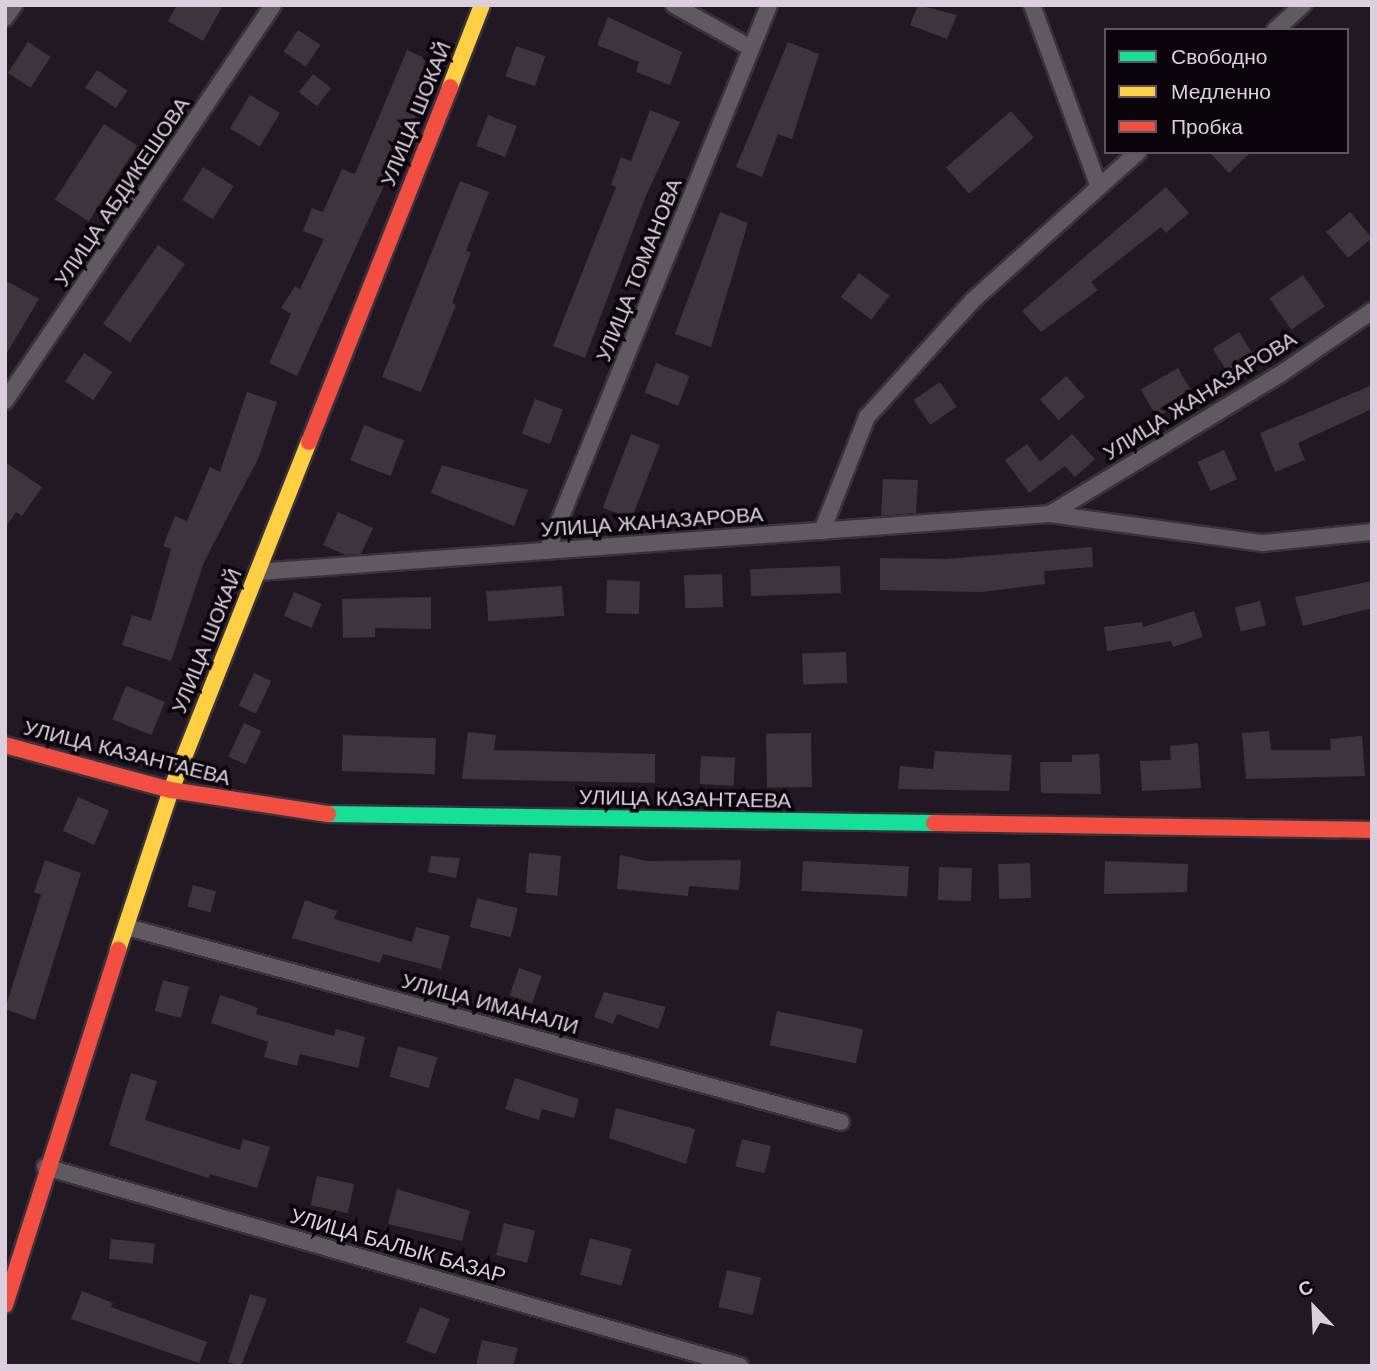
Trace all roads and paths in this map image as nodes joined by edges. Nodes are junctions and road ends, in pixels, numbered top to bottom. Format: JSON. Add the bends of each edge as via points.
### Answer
{"nodes":[{"id":1,"x":14,"y":5,"type":"edge"},
{"id":2,"x":273,"y":5,"type":"edge"},
{"id":3,"x":482,"y":5,"type":"edge"},
{"id":4,"x":674,"y":5,"type":"edge"},
{"id":5,"x":769,"y":5,"type":"edge"},
{"id":6,"x":1032,"y":5,"type":"edge"},
{"id":7,"x":1303,"y":5,"type":"edge"},
{"id":8,"x":5,"y":18,"type":"edge"},
{"id":9,"x":1277,"y":28,"type":"edge"},
{"id":10,"x":751,"y":48,"type":"junction"},
{"id":11,"x":1136,"y":154,"type":"edge"},
{"id":12,"x":1099,"y":187,"type":"junction"},
{"id":13,"x":1372,"y":311,"type":"edge"},
{"id":14,"x":5,"y":401,"type":"edge"},
{"id":15,"x":1050,"y":514,"type":"junction"},
{"id":16,"x":822,"y":531,"type":"junction"},
{"id":17,"x":1372,"y":532,"type":"edge"},
{"id":18,"x":547,"y":551,"type":"junction"},
{"id":19,"x":257,"y":572,"type":"junction"},
{"id":20,"x":5,"y":745,"type":"edge"},
{"id":21,"x":171,"y":790,"type":"junction"},
{"id":22,"x":1372,"y":831,"type":"edge"},
{"id":23,"x":127,"y":927,"type":"junction"},
{"id":24,"x":841,"y":1122,"type":"dead end"},
{"id":25,"x":45,"y":1167,"type":"junction"},
{"id":26,"x":5,"y":1305,"type":"edge"},
{"id":27,"x":740,"y":1366,"type":"edge"}],
"edges":[{"from":1,"to":8,"type":"street"},
{"from":2,"to":14,"type":"street","name":"УЛИЦА АБДИКЕШОВА"},
{"from":3,"to":19,"type":"street","name":"УЛИЦА ШОКАЙ"},
{"from":4,"to":10,"type":"street"},
{"from":5,"to":10,"type":"street","name":"УЛИЦА ТОМАНОВА"},
{"from":6,"to":12,"type":"street"},
{"from":7,"to":9,"type":"street"},
{"from":10,"to":18,"type":"street","name":"УЛИЦА ТОМАНОВА"},
{"from":11,"to":12,"type":"street"},
{"from":12,"to":16,"type":"street","via":[[972,301],[867,417]]},
{"from":13,"to":15,"type":"street","name":"УЛИЦА ЖАНАЗАРОВА","via":[[1279,374]]},
{"from":15,"to":16,"type":"street","name":"УЛИЦА ЖАНАЗАРОВА"},
{"from":15,"to":17,"type":"street","name":"УЛИЦА ЖАНАЗАРОВА","via":[[1263,543]]},
{"from":16,"to":18,"type":"street","name":"УЛИЦА ЖАНАЗАРОВА"},
{"from":18,"to":19,"type":"street","name":"УЛИЦА ЖАНАЗАРОВА"},
{"from":19,"to":21,"type":"street","name":"УЛИЦА ШОКАЙ"},
{"from":20,"to":21,"type":"street","name":"УЛИЦА КАЗАНТАЕВА"},
{"from":21,"to":22,"type":"street","name":"УЛИЦА КАЗАНТАЕВА","via":[[306,814]]},
{"from":21,"to":23,"type":"street","name":"УЛИЦА ШОКАЙ"},
{"from":23,"to":24,"type":"street","name":"УЛИЦА ИМАНАЛИ"},
{"from":23,"to":25,"type":"street","name":"УЛИЦА ШОКАЙ"},
{"from":25,"to":26,"type":"street","name":"УЛИЦА ШОКАЙ"},
{"from":25,"to":27,"type":"street","name":"УЛИЦА БАЛЫК БАЗАР"}]}
